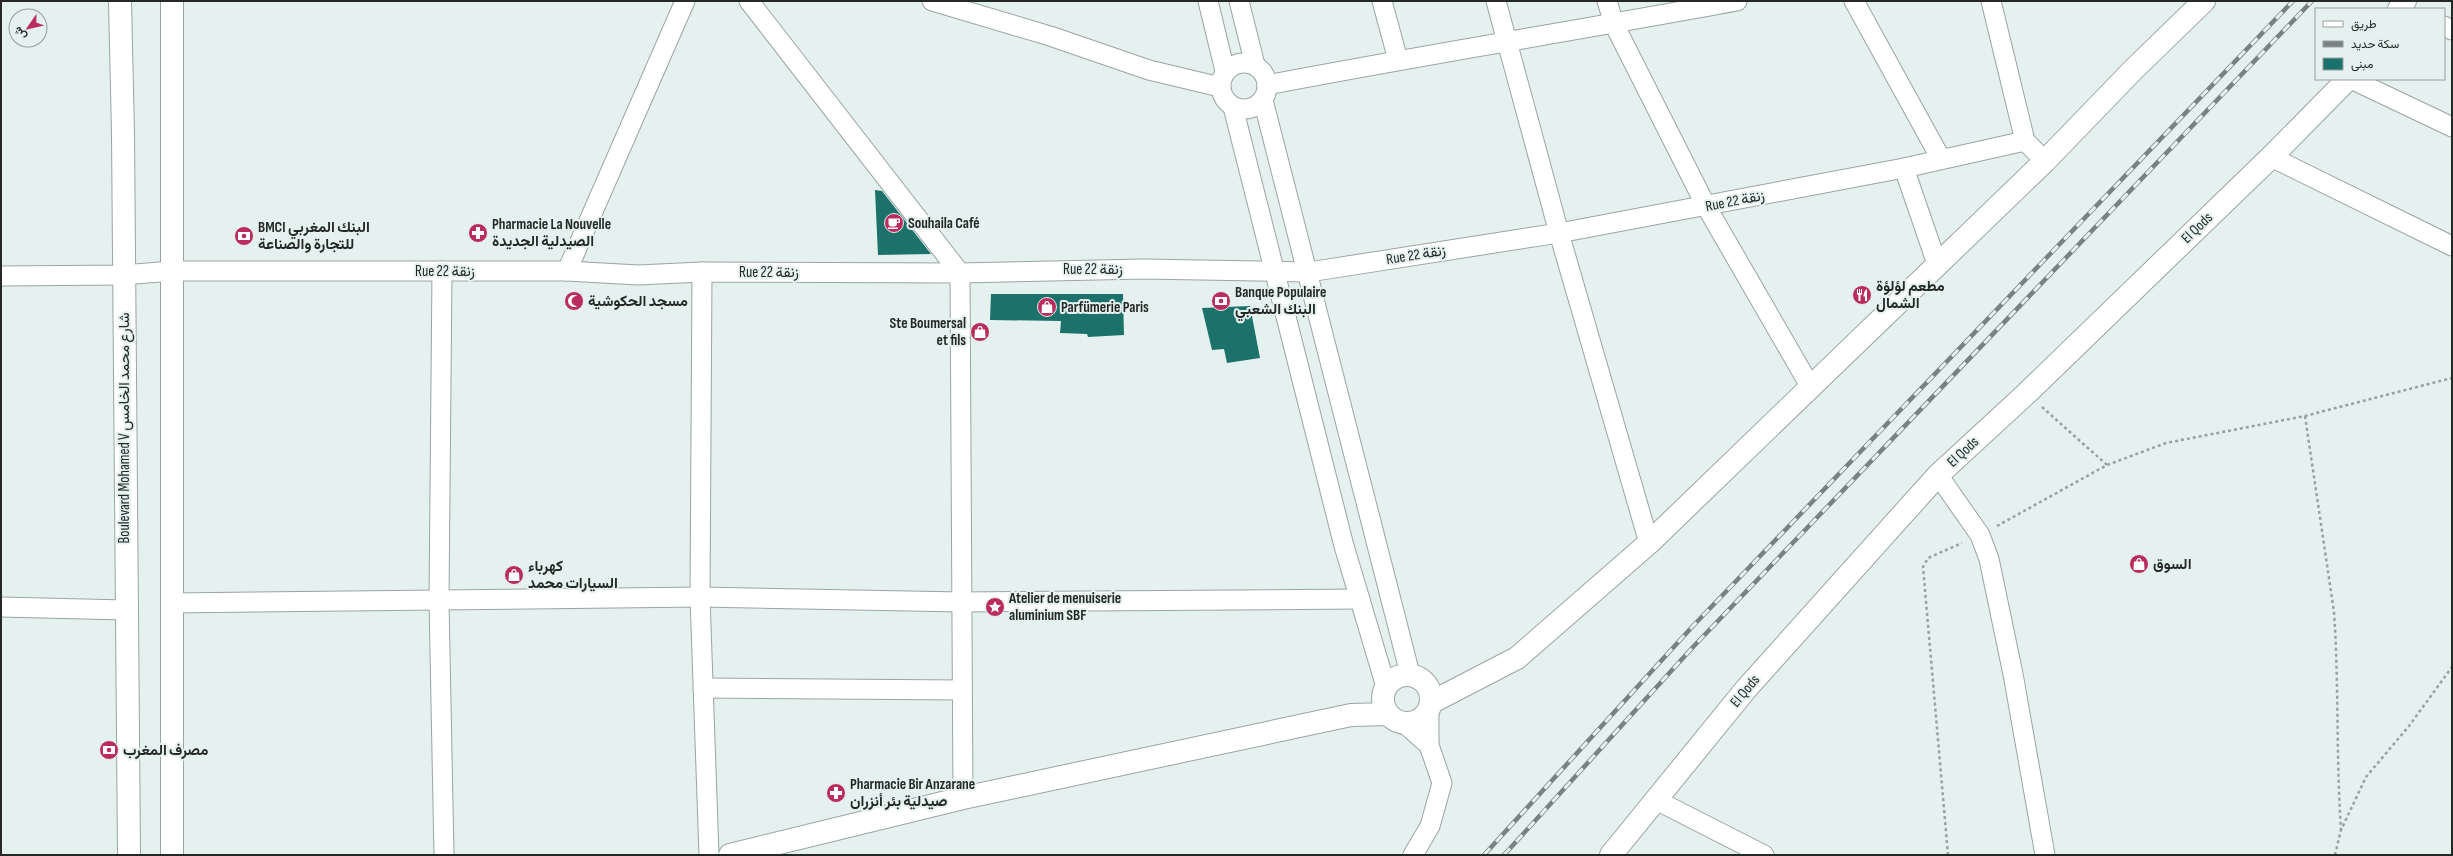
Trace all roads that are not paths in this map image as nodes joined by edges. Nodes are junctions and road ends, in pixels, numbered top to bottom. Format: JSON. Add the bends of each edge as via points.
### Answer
{"nodes":[{"id":1,"x":120,"y":1,"type":"edge"},
{"id":2,"x":172,"y":1,"type":"edge"},
{"id":3,"x":685,"y":1,"type":"edge"},
{"id":4,"x":749,"y":1,"type":"edge"},
{"id":5,"x":932,"y":1,"type":"edge"},
{"id":6,"x":1208,"y":1,"type":"edge"},
{"id":7,"x":1239,"y":1,"type":"edge"},
{"id":8,"x":1382,"y":1,"type":"edge"},
{"id":9,"x":1496,"y":1,"type":"edge"},
{"id":10,"x":1607,"y":1,"type":"edge"},
{"id":11,"x":1737,"y":1,"type":"edge"},
{"id":12,"x":1854,"y":1,"type":"edge"},
{"id":13,"x":1992,"y":1,"type":"edge"},
{"id":14,"x":2204,"y":1,"type":"edge"},
{"id":15,"x":1614,"y":24,"type":"junction"},
{"id":16,"x":1508,"y":43,"type":"junction"},
{"id":17,"x":1398,"y":60,"type":"junction"},
{"id":18,"x":1255,"y":65,"type":"junction"},
{"id":19,"x":1223,"y":79,"type":"junction"},
{"id":20,"x":2348,"y":80,"type":"edge"},
{"id":21,"x":2351,"y":80,"type":"edge"},
{"id":22,"x":1265,"y":92,"type":"junction"},
{"id":23,"x":1233,"y":107,"type":"junction"},
{"id":24,"x":2452,"y":127,"type":"edge"},
{"id":25,"x":2025,"y":141,"type":"junction"},
{"id":26,"x":2271,"y":157,"type":"junction"},
{"id":27,"x":1941,"y":159,"type":"junction"},
{"id":28,"x":2045,"y":161,"type":"junction"},
{"id":29,"x":1904,"y":168,"type":"junction"},
{"id":30,"x":1706,"y":206,"type":"junction"},
{"id":31,"x":1559,"y":233,"type":"junction"},
{"id":32,"x":2452,"y":246,"type":"edge"},
{"id":33,"x":1937,"y":264,"type":"junction"},
{"id":34,"x":172,"y":271,"type":"junction"},
{"id":35,"x":442,"y":271,"type":"junction"},
{"id":36,"x":566,"y":271,"type":"junction"},
{"id":37,"x":1275,"y":271,"type":"junction"},
{"id":38,"x":702,"y":272,"type":"junction"},
{"id":39,"x":1309,"y":272,"type":"junction"},
{"id":40,"x":960,"y":273,"type":"junction"},
{"id":41,"x":1,"y":276,"type":"edge"},
{"id":42,"x":123,"y":276,"type":"junction"},
{"id":43,"x":1810,"y":386,"type":"junction"},
{"id":44,"x":1938,"y":476,"type":"junction"},
{"id":45,"x":1649,"y":543,"type":"junction"},
{"id":46,"x":700,"y":597,"type":"junction"},
{"id":47,"x":1360,"y":599,"type":"junction"},
{"id":48,"x":439,"y":601,"type":"junction"},
{"id":49,"x":962,"y":602,"type":"junction"},
{"id":50,"x":172,"y":603,"type":"junction"},
{"id":51,"x":1,"y":606,"type":"edge"},
{"id":52,"x":126,"y":610,"type":"junction"},
{"id":53,"x":703,"y":688,"type":"junction"},
{"id":54,"x":961,"y":690,"type":"junction"},
{"id":55,"x":1424,"y":693,"type":"junction"},
{"id":56,"x":1390,"y":705,"type":"junction"},
{"id":57,"x":1429,"y":745,"type":"junction"},
{"id":58,"x":963,"y":798,"type":"junction"},
{"id":59,"x":1656,"y":800,"type":"junction"},
{"id":60,"x":129,"y":855,"type":"edge"},
{"id":61,"x":172,"y":855,"type":"edge"},
{"id":62,"x":444,"y":855,"type":"edge"},
{"id":63,"x":709,"y":855,"type":"edge"},
{"id":64,"x":730,"y":855,"type":"edge"},
{"id":65,"x":1413,"y":855,"type":"edge"},
{"id":66,"x":1611,"y":855,"type":"edge"},
{"id":67,"x":1764,"y":855,"type":"edge"},
{"id":68,"x":2046,"y":855,"type":"edge"}],
"edges":[{"from":1,"to":42,"type":"main road","name":"Boulevard Mohamed V شارع محمد الخامس"},
{"from":2,"to":34,"type":"main road"},
{"from":3,"to":36,"type":"street"},
{"from":4,"to":40,"type":"street"},
{"from":5,"to":19,"type":"street","via":[[1050,36],[1149,70]]},
{"from":6,"to":19,"type":"street"},
{"from":7,"to":18,"type":"street"},
{"from":8,"to":17,"type":"street"},
{"from":9,"to":16,"type":"street"},
{"from":10,"to":15,"type":"street"},
{"from":11,"to":15,"type":"street"},
{"from":12,"to":27,"type":"street"},
{"from":13,"to":25,"type":"street"},
{"from":14,"to":28,"type":"main road"},
{"from":15,"to":16,"type":"street"},
{"from":15,"to":30,"type":"street"},
{"from":16,"to":17,"type":"street"},
{"from":16,"to":31,"type":"street"},
{"from":17,"to":22,"type":"street"},
{"from":18,"to":19,"type":"street","via":[[1239,63]]},
{"from":18,"to":22,"type":"street","via":[[1264,73]]},
{"from":19,"to":23,"type":"street","via":[[1227,102]]},
{"from":20,"to":26,"type":"main road","name":"El Qods"},
{"from":21,"to":24,"type":"street"},
{"from":22,"to":23,"type":"street","via":[[1249,109]]},
{"from":22,"to":39,"type":"street"},
{"from":23,"to":37,"type":"street"},
{"from":25,"to":27,"type":"street","name":"Rue 22 زنقة"},
{"from":25,"to":28,"type":"street"},
{"from":26,"to":32,"type":"street"},
{"from":26,"to":44,"type":"main road","name":"El Qods"},
{"from":27,"to":29,"type":"street","name":"Rue 22 زنقة"},
{"from":28,"to":33,"type":"main road"},
{"from":29,"to":30,"type":"street","name":"Rue 22 زنقة"},
{"from":29,"to":33,"type":"street"},
{"from":30,"to":31,"type":"street","name":"Rue 22 زنقة"},
{"from":30,"to":43,"type":"street"},
{"from":31,"to":39,"type":"street","name":"Rue 22 زنقة"},
{"from":31,"to":45,"type":"street"},
{"from":33,"to":43,"type":"main road"},
{"from":34,"to":35,"type":"street","name":"Rue 22 زنقة"},
{"from":34,"to":42,"type":"street","name":"Rue 22 زنقة"},
{"from":34,"to":50,"type":"main road"},
{"from":35,"to":36,"type":"street","name":"Rue 22 زنقة"},
{"from":35,"to":48,"type":"street"},
{"from":36,"to":38,"type":"street","name":"Rue 22 زنقة","via":[[638,275]]},
{"from":37,"to":39,"type":"street","name":"Rue 22 زنقة"},
{"from":37,"to":40,"type":"street","name":"Rue 22 زنقة","via":[[1070,269]]},
{"from":37,"to":47,"type":"street","via":[[1344,546]]},
{"from":38,"to":40,"type":"street","name":"Rue 22 زنقة"},
{"from":38,"to":46,"type":"street"},
{"from":39,"to":55,"type":"street"},
{"from":40,"to":49,"type":"street"},
{"from":41,"to":42,"type":"street","name":"Rue 22 زنقة"},
{"from":42,"to":52,"type":"main road","name":"Boulevard Mohamed V شارع محمد الخامس"},
{"from":43,"to":45,"type":"main road"},
{"from":44,"to":59,"type":"main road","name":"El Qods","via":[[1746,689]]},
{"from":44,"to":68,"type":"street","via":[[1980,535],[1989,559]]},
{"from":45,"to":55,"type":"main road","via":[[1517,658],[1476,679]]},
{"from":46,"to":48,"type":"street"},
{"from":46,"to":49,"type":"street"},
{"from":46,"to":53,"type":"street"},
{"from":47,"to":49,"type":"street"},
{"from":47,"to":56,"type":"street"},
{"from":48,"to":50,"type":"street"},
{"from":48,"to":62,"type":"street"},
{"from":49,"to":54,"type":"street"},
{"from":50,"to":61,"type":"main road"},
{"from":51,"to":52,"type":"street"},
{"from":52,"to":60,"type":"main road","name":"Boulevard Mohamed V شارع محمد الخامس"},
{"from":53,"to":54,"type":"street"},
{"from":53,"to":63,"type":"street"},
{"from":54,"to":58,"type":"street"},
{"from":55,"to":56,"type":"main road","via":[[1422,718],[1414,723]]},
{"from":55,"to":56,"type":"main road","via":[[1401,675],[1392,679]]},
{"from":55,"to":57,"type":"street"},
{"from":56,"to":57,"type":"street"},
{"from":56,"to":58,"type":"main road"},
{"from":57,"to":65,"type":"street","via":[[1442,783],[1430,826]]},
{"from":58,"to":64,"type":"main road"},
{"from":59,"to":66,"type":"main road","name":"El Qods"},
{"from":59,"to":67,"type":"street"}]}
